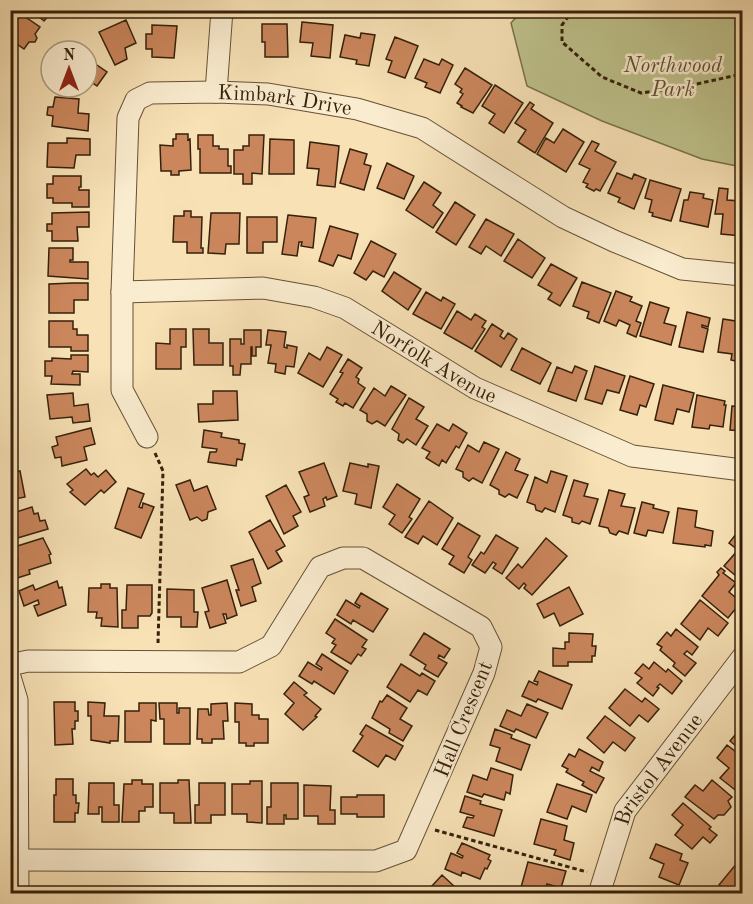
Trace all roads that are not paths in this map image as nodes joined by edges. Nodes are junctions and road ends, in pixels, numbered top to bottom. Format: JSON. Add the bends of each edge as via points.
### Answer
{"nodes":[{"id":1,"x":222,"y":10,"type":"edge"},
{"id":2,"x":216,"y":92,"type":"junction"},
{"id":3,"x":742,"y":275,"type":"edge"},
{"id":4,"x":123,"y":292,"type":"junction"},
{"id":5,"x":147,"y":437,"type":"road end"},
{"id":6,"x":742,"y":470,"type":"edge"},
{"id":7,"x":742,"y":658,"type":"edge"},
{"id":8,"x":10,"y":665,"type":"edge"},
{"id":9,"x":10,"y":677,"type":"edge"},
{"id":10,"x":19,"y":860,"type":"junction"},
{"id":11,"x":606,"y":888,"type":"edge"},
{"id":12,"x":18,"y":894,"type":"edge"}],
"edges":[{"from":1,"to":2,"type":"street"},
{"from":2,"to":3,"type":"street","name":"Kimbark Drive","via":[[268,94],[357,109],[422,128],[563,217],[614,241],[682,269]]},
{"from":2,"to":4,"type":"street","name":"Kimbark Drive","via":[[150,93],[136,100],[128,118]]},
{"from":4,"to":5,"type":"street","name":"Kimbark Drive","via":[[122,390]]},
{"from":4,"to":6,"type":"street","name":"Norfolk Avenue","via":[[263,288],[314,297],[345,308],[476,388],[632,456]]},
{"from":7,"to":11,"type":"street","name":"Bristol Avenue","via":[[625,811]]},
{"from":8,"to":10,"type":"street","name":"Hall Crescent","via":[[28,661],[239,662],[271,646],[320,567],[343,558],[363,558],[480,627],[491,647],[484,672],[406,850],[376,861]]},
{"from":9,"to":10,"type":"street","via":[[17,700]]},
{"from":10,"to":12,"type":"street"}]}
